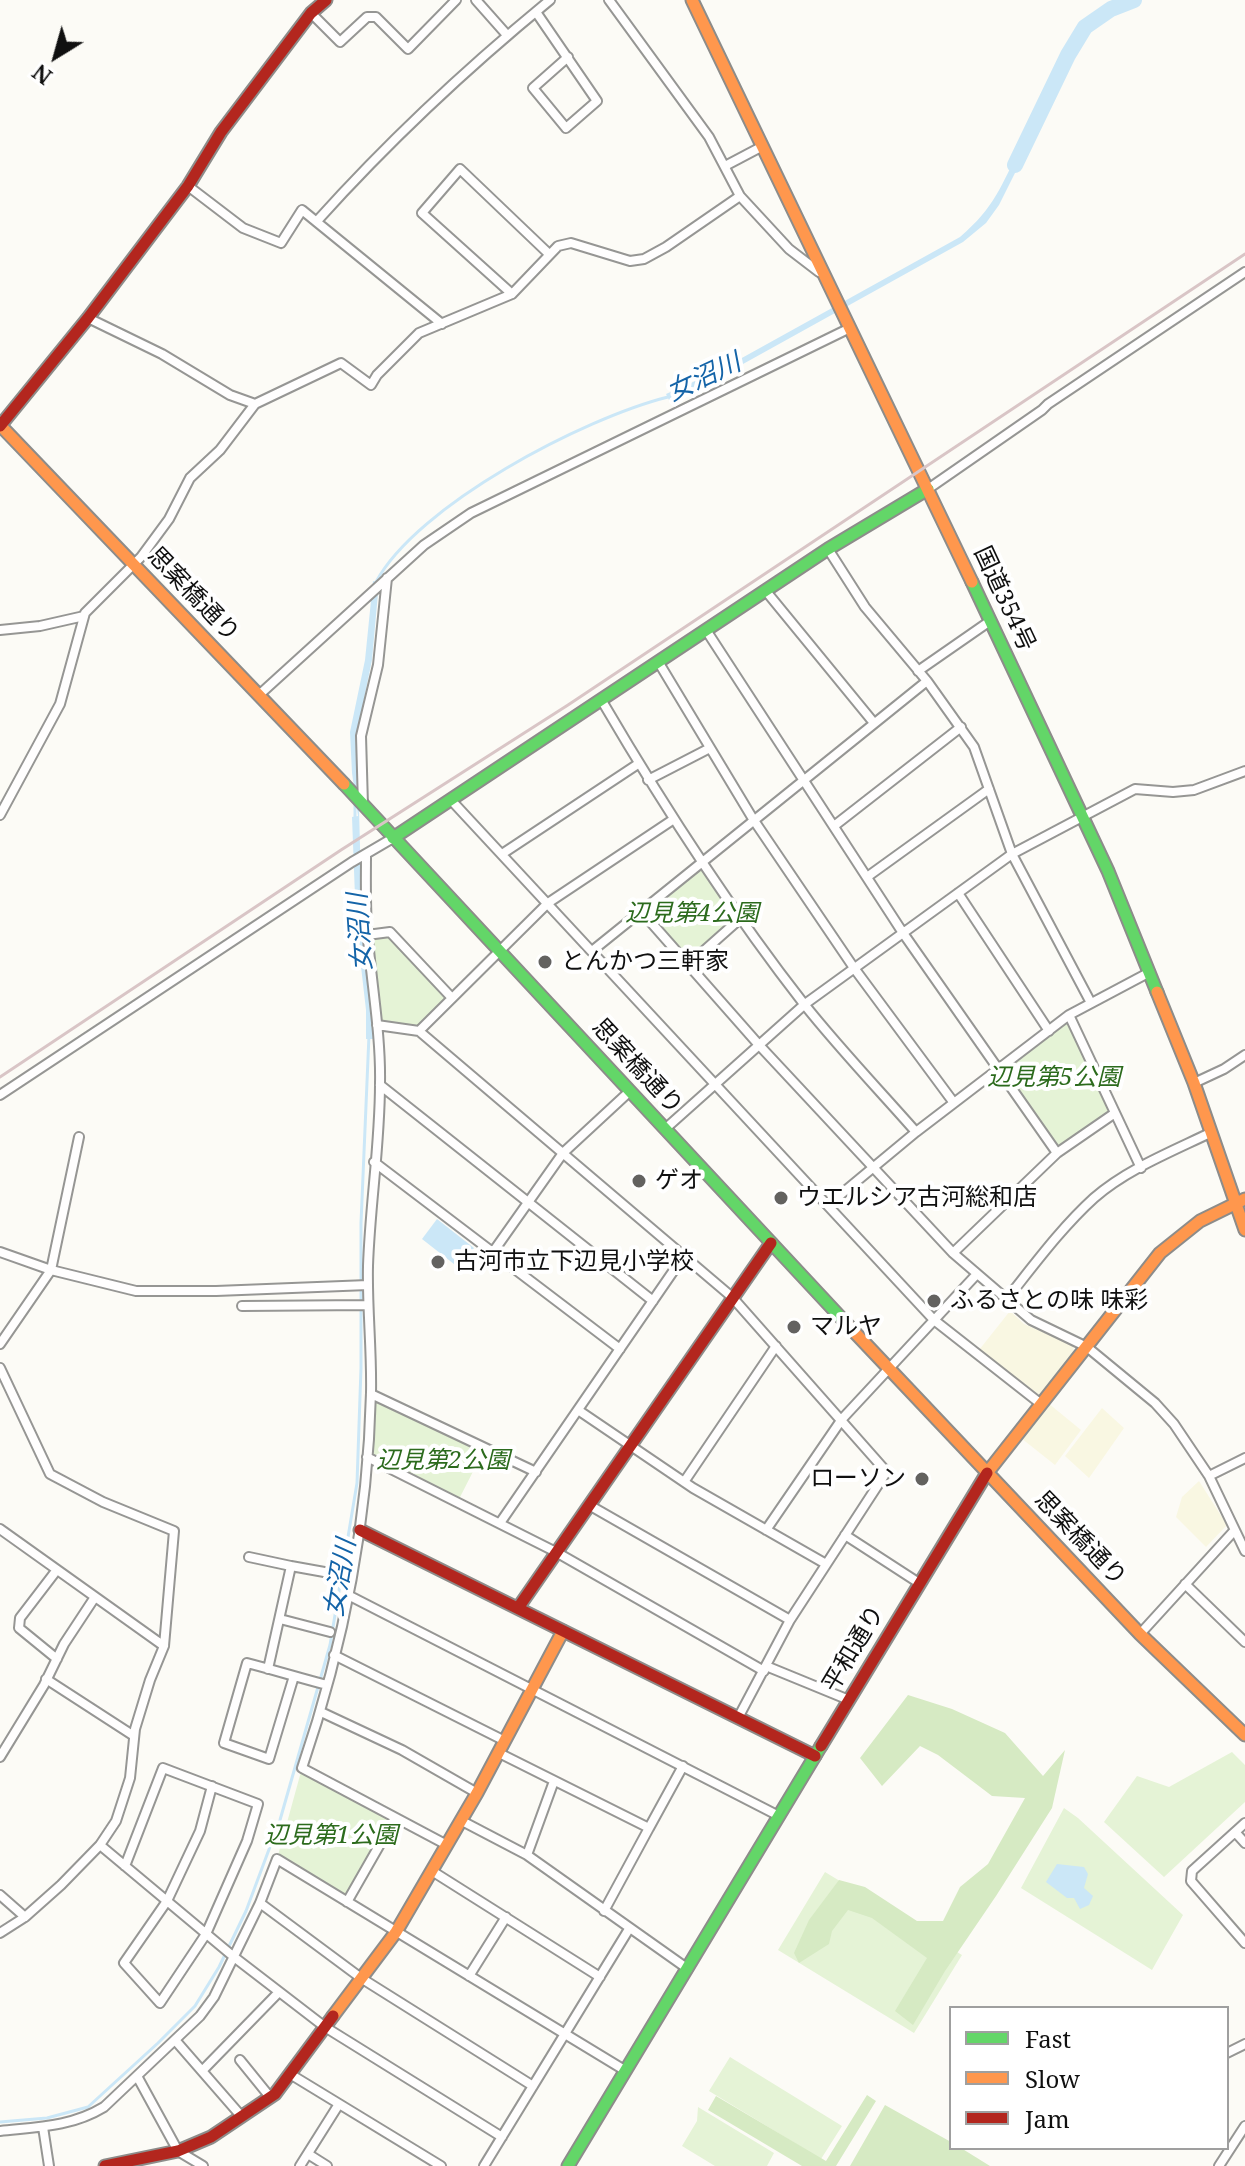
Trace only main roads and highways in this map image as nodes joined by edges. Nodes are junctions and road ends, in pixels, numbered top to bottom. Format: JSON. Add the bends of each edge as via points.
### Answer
{"nodes":[{"id":1,"x":326,"y":0,"type":"edge"},
{"id":2,"x":692,"y":0,"type":"edge"},
{"id":3,"x":0,"y":426,"type":"edge"},
{"id":4,"x":928,"y":489,"type":"junction"},
{"id":5,"x":393,"y":838,"type":"junction"},
{"id":6,"x":1240,"y":1201,"type":"edge"},
{"id":7,"x":1245,"y":1230,"type":"edge"},
{"id":8,"x":771,"y":1243,"type":"junction"},
{"id":9,"x":986,"y":1474,"type":"junction"},
{"id":10,"x":360,"y":1530,"type":"road end"},
{"id":11,"x":518,"y":1608,"type":"junction"},
{"id":12,"x":563,"y":1631,"type":"junction"},
{"id":13,"x":1245,"y":1735,"type":"edge"},
{"id":14,"x":815,"y":1756,"type":"junction"},
{"id":15,"x":136,"y":2163,"type":"edge"},
{"id":16,"x":105,"y":2166,"type":"edge"},
{"id":17,"x":568,"y":2166,"type":"edge"}],
"edges":[{"from":1,"to":3,"type":"main road","via":[[221,132],[188,186],[88,318]]},
{"from":2,"to":4,"type":"main road","name":"国道354号"},
{"from":3,"to":5,"type":"main road","name":"思案橋通り"},
{"from":4,"to":5,"type":"main road","via":[[765,590]]},
{"from":4,"to":6,"type":"main road","name":"国道354号","via":[[1108,871]]},
{"from":5,"to":8,"type":"main road","name":"思案橋通り"},
{"from":6,"to":7,"type":"main road","name":"国道354号"},
{"from":6,"to":9,"type":"main road","name":"平和通り","via":[[1187,1227],[1160,1253]]},
{"from":8,"to":9,"type":"main road","name":"思案橋通り"},
{"from":8,"to":11,"type":"main road"},
{"from":9,"to":13,"type":"main road","name":"思案橋通り"},
{"from":9,"to":14,"type":"main road","name":"平和通り"},
{"from":10,"to":11,"type":"main road"},
{"from":11,"to":12,"type":"main road"},
{"from":12,"to":14,"type":"main road"},
{"from":12,"to":15,"type":"main road","via":[[396,1932],[290,2074],[270,2097],[211,2137]]},
{"from":14,"to":17,"type":"main road","name":"平和通り"},
{"from":15,"to":16,"type":"main road"}]}
